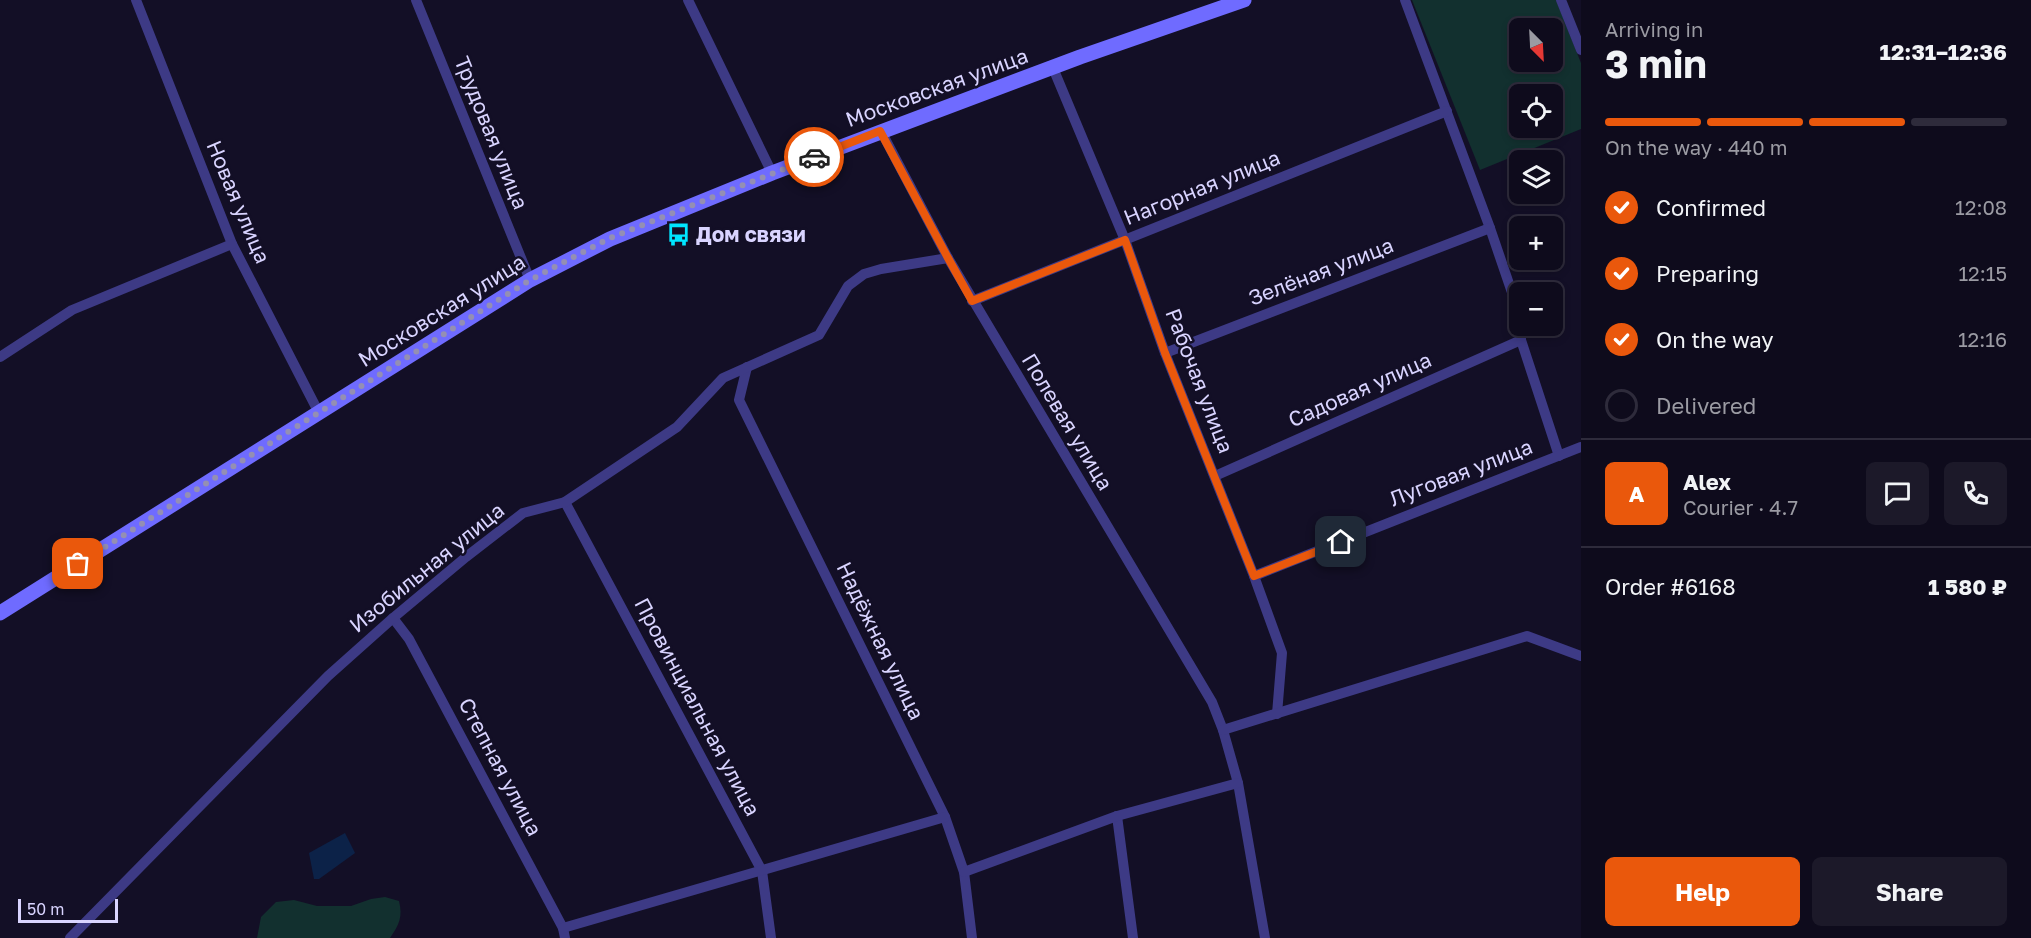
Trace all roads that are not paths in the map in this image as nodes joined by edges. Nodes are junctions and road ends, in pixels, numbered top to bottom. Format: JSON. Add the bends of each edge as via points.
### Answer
{"nodes":[{"id":1,"x":135,"y":0,"type":"edge"},
{"id":2,"x":416,"y":0,"type":"edge"},
{"id":3,"x":688,"y":0,"type":"edge"},
{"id":4,"x":1244,"y":0,"type":"edge"},
{"id":5,"x":1405,"y":0,"type":"edge"},
{"id":6,"x":1561,"y":0,"type":"edge"},
{"id":7,"x":1581,"y":50,"type":"edge"},
{"id":8,"x":1053,"y":68,"type":"junction"},
{"id":9,"x":1447,"y":111,"type":"junction"},
{"id":10,"x":880,"y":131,"type":"junction"},
{"id":11,"x":772,"y":173,"type":"junction"},
{"id":12,"x":1490,"y":228,"type":"junction"},
{"id":13,"x":1125,"y":240,"type":"junction"},
{"id":14,"x":232,"y":244,"type":"junction"},
{"id":15,"x":948,"y":258,"type":"junction"},
{"id":16,"x":530,"y":280,"type":"junction"},
{"id":17,"x":1509,"y":284,"type":"edge"},
{"id":18,"x":972,"y":301,"type":"junction"},
{"id":19,"x":1521,"y":336,"type":"edge"},
{"id":20,"x":1521,"y":340,"type":"junction"},
{"id":21,"x":1165,"y":353,"type":"junction"},
{"id":22,"x":0,"y":357,"type":"edge"},
{"id":23,"x":747,"y":367,"type":"junction"},
{"id":24,"x":319,"y":413,"type":"junction"},
{"id":25,"x":1581,"y":447,"type":"edge"},
{"id":26,"x":1559,"y":456,"type":"junction"},
{"id":27,"x":1215,"y":476,"type":"junction"},
{"id":28,"x":565,"y":502,"type":"junction"},
{"id":29,"x":1254,"y":576,"type":"junction"},
{"id":30,"x":0,"y":613,"type":"edge"},
{"id":31,"x":393,"y":618,"type":"junction"},
{"id":32,"x":1581,"y":656,"type":"edge"},
{"id":33,"x":1277,"y":714,"type":"junction"},
{"id":34,"x":1223,"y":730,"type":"junction"},
{"id":35,"x":1238,"y":783,"type":"junction"},
{"id":36,"x":1117,"y":816,"type":"junction"},
{"id":37,"x":945,"y":817,"type":"junction"},
{"id":38,"x":762,"y":871,"type":"junction"},
{"id":39,"x":964,"y":872,"type":"junction"},
{"id":40,"x":564,"y":933,"type":"edge"},
{"id":41,"x":70,"y":938,"type":"edge"},
{"id":42,"x":771,"y":938,"type":"edge"},
{"id":43,"x":972,"y":938,"type":"edge"},
{"id":44,"x":1133,"y":938,"type":"edge"},
{"id":45,"x":1265,"y":938,"type":"edge"}],
"edges":[{"from":1,"to":14,"type":"street","name":"Новая улица"},
{"from":2,"to":16,"type":"street","name":"Трудовая улица"},
{"from":3,"to":11,"type":"street"},
{"from":4,"to":8,"type":"main road","name":"Московская улица"},
{"from":5,"to":9,"type":"street"},
{"from":6,"to":7,"type":"street"},
{"from":8,"to":10,"type":"main road","name":"Московская улица"},
{"from":8,"to":13,"type":"street","name":"Рабочая улица"},
{"from":9,"to":12,"type":"street"},
{"from":9,"to":13,"type":"street","name":"Нагорная улица"},
{"from":10,"to":11,"type":"main road","name":"Московская улица"},
{"from":10,"to":15,"type":"street","name":"Полевая улица"},
{"from":11,"to":16,"type":"main road","name":"Московская улица","via":[[610,238]]},
{"from":12,"to":17,"type":"street"},
{"from":12,"to":21,"type":"street","name":"Зелёная улица"},
{"from":13,"to":18,"type":"street","name":"Нагорная улица"},
{"from":13,"to":21,"type":"street","name":"Рабочая улица"},
{"from":14,"to":22,"type":"street","via":[[72,310]]},
{"from":14,"to":24,"type":"street","name":"Новая улица"},
{"from":15,"to":18,"type":"street","name":"Полевая улица"},
{"from":15,"to":23,"type":"street","name":"Изобильная улица","via":[[864,274],[848,286],[819,335]]},
{"from":16,"to":24,"type":"main road","name":"Московская улица"},
{"from":18,"to":34,"type":"street","name":"Полевая улица","via":[[1212,702]]},
{"from":19,"to":20,"type":"street"},
{"from":20,"to":26,"type":"street"},
{"from":20,"to":27,"type":"street","name":"Садовая улица"},
{"from":21,"to":27,"type":"street","name":"Рабочая улица"},
{"from":23,"to":28,"type":"street","name":"Изобильная улица","via":[[723,378],[676,427]]},
{"from":23,"to":37,"type":"street","name":"Надёжная улица","via":[[740,400]]},
{"from":24,"to":30,"type":"main road","name":"Московская улица"},
{"from":25,"to":26,"type":"street","name":"Луговая улица"},
{"from":26,"to":29,"type":"street","name":"Луговая улица"},
{"from":27,"to":29,"type":"street","name":"Рабочая улица"},
{"from":28,"to":31,"type":"street","name":"Изобильная улица","via":[[523,513]]},
{"from":28,"to":38,"type":"street","name":"Провинциальная улица"},
{"from":29,"to":33,"type":"street","name":"Рабочая улица","via":[[1282,654]]},
{"from":31,"to":40,"type":"street","name":"Степная улица","via":[[409,639]]},
{"from":31,"to":41,"type":"street","name":"Изобильная улица","via":[[328,676]]},
{"from":32,"to":33,"type":"street","via":[[1527,636]]},
{"from":33,"to":34,"type":"street"},
{"from":34,"to":35,"type":"street","name":"Полевая улица"},
{"from":35,"to":36,"type":"street"},
{"from":35,"to":45,"type":"street","name":"Полевая улица"},
{"from":36,"to":39,"type":"street"},
{"from":36,"to":44,"type":"street"},
{"from":37,"to":38,"type":"street"},
{"from":37,"to":39,"type":"street","name":"Надёжная улица"},
{"from":38,"to":40,"type":"street"},
{"from":38,"to":42,"type":"street","name":"Провинциальная улица"},
{"from":39,"to":43,"type":"street","name":"Надёжная улица"}]}
